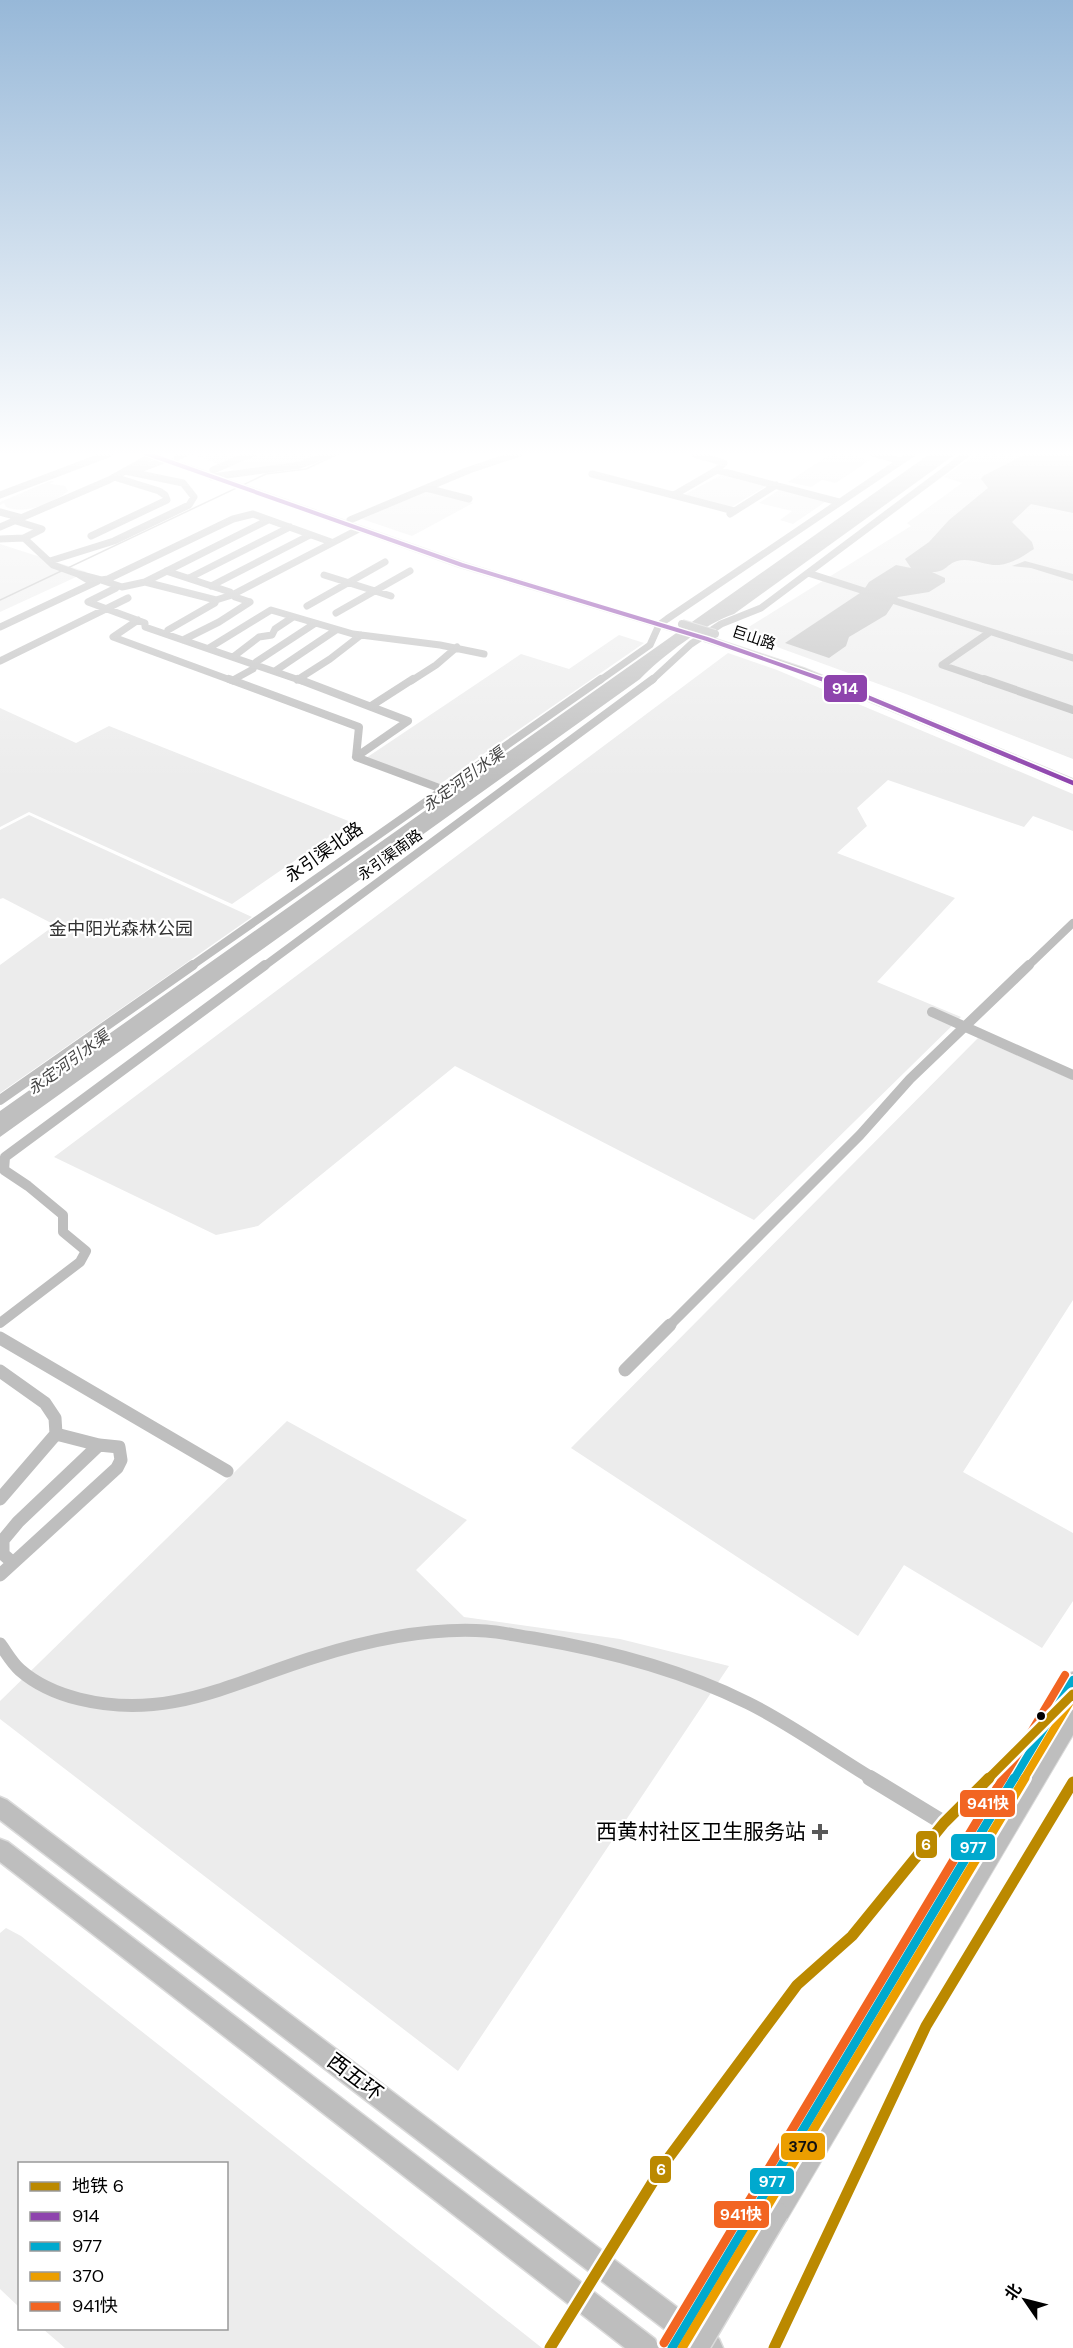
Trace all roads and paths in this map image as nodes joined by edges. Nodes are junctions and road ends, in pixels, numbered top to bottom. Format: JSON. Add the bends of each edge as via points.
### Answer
{"nodes":[{"id":1,"x":52,"y":563,"type":"edge"},
{"id":2,"x":143,"y":563,"type":"edge"},
{"id":3,"x":183,"y":563,"type":"edge"},
{"id":4,"x":220,"y":563,"type":"edge"},
{"id":5,"x":256,"y":563,"type":"edge"},
{"id":6,"x":264,"y":563,"type":"edge"},
{"id":7,"x":291,"y":563,"type":"edge"},
{"id":8,"x":385,"y":563,"type":"edge"},
{"id":9,"x":452,"y":563,"type":"edge"},
{"id":10,"x":473,"y":563,"type":"edge"},
{"id":11,"x":750,"y":563,"type":"edge"},
{"id":12,"x":822,"y":563,"type":"edge"},
{"id":13,"x":281,"y":568,"type":"junction"},
{"id":14,"x":166,"y":571,"type":"junction"},
{"id":15,"x":410,"y":571,"type":"dead end"},
{"id":16,"x":808,"y":573,"type":"junction"},
{"id":17,"x":324,"y":575,"type":"dead end"},
{"id":18,"x":189,"y":578,"type":"junction"},
{"id":19,"x":99,"y":581,"type":"junction"},
{"id":20,"x":145,"y":582,"type":"junction"},
{"id":21,"x":348,"y":583,"type":"junction"},
{"id":22,"x":211,"y":586,"type":"junction"},
{"id":23,"x":116,"y":588,"type":"junction"},
{"id":24,"x":374,"y":591,"type":"junction"},
{"id":25,"x":232,"y":595,"type":"junction"},
{"id":26,"x":391,"y":596,"type":"dead end"},
{"id":27,"x":128,"y":598,"type":"dead end"},
{"id":28,"x":216,"y":600,"type":"junction"},
{"id":29,"x":307,"y":606,"type":"dead end"},
{"id":30,"x":106,"y":609,"type":"junction"},
{"id":31,"x":336,"y":613,"type":"dead end"},
{"id":32,"x":293,"y":617,"type":"junction"},
{"id":33,"x":138,"y":620,"type":"junction"},
{"id":34,"x":663,"y":622,"type":"junction"},
{"id":35,"x":314,"y":624,"type":"junction"},
{"id":36,"x":0,"y":627,"type":"edge"},
{"id":37,"x":168,"y":630,"type":"dead end"},
{"id":38,"x":336,"y":630,"type":"junction"},
{"id":39,"x":990,"y":632,"type":"junction"},
{"id":40,"x":361,"y":635,"type":"junction"},
{"id":41,"x":711,"y":636,"type":"junction"},
{"id":42,"x":183,"y":640,"type":"junction"},
{"id":43,"x":457,"y":646,"type":"junction"},
{"id":44,"x":209,"y":648,"type":"junction"},
{"id":45,"x":484,"y":654,"type":"dead end"},
{"id":46,"x":233,"y":657,"type":"junction"},
{"id":47,"x":1073,"y":658,"type":"edge"},
{"id":48,"x":0,"y":661,"type":"edge"},
{"id":49,"x":255,"y":665,"type":"junction"},
{"id":50,"x":275,"y":671,"type":"junction"},
{"id":51,"x":233,"y":680,"type":"junction"},
{"id":52,"x":297,"y":680,"type":"junction"},
{"id":53,"x":371,"y":706,"type":"junction"},
{"id":54,"x":1073,"y":710,"type":"edge"},
{"id":55,"x":356,"y":757,"type":"junction"},
{"id":56,"x":1073,"y":773,"type":"edge"},
{"id":57,"x":1073,"y":783,"type":"edge"},
{"id":58,"x":442,"y":789,"type":"junction"},
{"id":59,"x":1073,"y":923,"type":"edge"},
{"id":60,"x":932,"y":1012,"type":"dead end"},
{"id":61,"x":965,"y":1027,"type":"junction"},
{"id":62,"x":1073,"y":1075,"type":"edge"},
{"id":63,"x":0,"y":1100,"type":"edge"},
{"id":64,"x":0,"y":1323,"type":"edge"},
{"id":65,"x":0,"y":1338,"type":"edge"},
{"id":66,"x":625,"y":1370,"type":"dead end"},
{"id":67,"x":0,"y":1371,"type":"edge"},
{"id":68,"x":56,"y":1434,"type":"junction"},
{"id":69,"x":99,"y":1445,"type":"junction"},
{"id":70,"x":227,"y":1471,"type":"dead end"},
{"id":71,"x":0,"y":1498,"type":"edge"},
{"id":72,"x":12,"y":1562,"type":"junction"},
{"id":73,"x":0,"y":1575,"type":"edge"},
{"id":74,"x":0,"y":1644,"type":"edge"},
{"id":75,"x":1073,"y":1680,"type":"edge"},
{"id":76,"x":1073,"y":1718,"type":"edge"},
{"id":77,"x":0,"y":1807,"type":"edge"},
{"id":78,"x":944,"y":1823,"type":"dead end"},
{"id":79,"x":0,"y":1849,"type":"edge"},
{"id":80,"x":770,"y":2206,"type":"junction"},
{"id":81,"x":646,"y":2348,"type":"edge"},
{"id":82,"x":672,"y":2348,"type":"edge"},
{"id":83,"x":698,"y":2348,"type":"edge"},
{"id":84,"x":710,"y":2348,"type":"edge"}],
"edges":[{"from":1,"to":19,"type":"street"},
{"from":2,"to":19,"type":"street"},
{"from":3,"to":14,"type":"street"},
{"from":4,"to":18,"type":"street"},
{"from":5,"to":22,"type":"street"},
{"from":6,"to":13,"type":"street"},
{"from":7,"to":13,"type":"street"},
{"from":8,"to":21,"type":"street"},
{"from":9,"to":34,"type":"main road","name":"巨山路"},
{"from":10,"to":34,"type":"main road","name":"巨山路"},
{"from":11,"to":34,"type":"street"},
{"from":12,"to":16,"type":"street","name":"永引渠南路"},
{"from":13,"to":25,"type":"street"},
{"from":14,"to":18,"type":"street"},
{"from":14,"to":20,"type":"street"},
{"from":15,"to":24,"type":"street"},
{"from":16,"to":39,"type":"street"},
{"from":16,"to":64,"type":"street","name":"永引渠南路","via":[[761,608],[721,624],[691,644],[660,674],[5,1157],[4,1170],[63,1215],[63,1232],[86,1251],[80,1262]]},
{"from":17,"to":21,"type":"street"},
{"from":18,"to":22,"type":"street"},
{"from":19,"to":23,"type":"street"},
{"from":19,"to":36,"type":"street"},
{"from":20,"to":23,"type":"street"},
{"from":20,"to":28,"type":"street"},
{"from":21,"to":24,"type":"street"},
{"from":21,"to":29,"type":"street"},
{"from":22,"to":25,"type":"street"},
{"from":23,"to":30,"type":"street","via":[[88,602]]},
{"from":24,"to":26,"type":"street"},
{"from":24,"to":31,"type":"street"},
{"from":25,"to":28,"type":"street"},
{"from":25,"to":42,"type":"street","via":[[250,602]]},
{"from":27,"to":30,"type":"street"},
{"from":28,"to":37,"type":"street"},
{"from":30,"to":33,"type":"street"},
{"from":30,"to":48,"type":"street"},
{"from":32,"to":35,"type":"street"},
{"from":32,"to":44,"type":"street","via":[[271,610]]},
{"from":32,"to":46,"type":"street","via":[[272,635],[260,637]]},
{"from":33,"to":42,"type":"street","via":[[145,627]]},
{"from":33,"to":51,"type":"street","via":[[113,637]]},
{"from":34,"to":41,"type":"main road","name":"巨山路"},
{"from":34,"to":58,"type":"street","name":"永引渠北路","via":[[650,645]]},
{"from":35,"to":38,"type":"street"},
{"from":35,"to":49,"type":"street"},
{"from":38,"to":40,"type":"street"},
{"from":38,"to":50,"type":"street"},
{"from":39,"to":47,"type":"street"},
{"from":39,"to":54,"type":"street","via":[[942,664]]},
{"from":40,"to":43,"type":"street"},
{"from":40,"to":52,"type":"street"},
{"from":41,"to":56,"type":"main road","name":"巨山路","via":[[819,668]]},
{"from":41,"to":57,"type":"main road","name":"巨山路"},
{"from":42,"to":44,"type":"street"},
{"from":43,"to":45,"type":"street"},
{"from":43,"to":53,"type":"street","via":[[436,665]]},
{"from":44,"to":46,"type":"street"},
{"from":46,"to":49,"type":"street"},
{"from":49,"to":50,"type":"street"},
{"from":49,"to":51,"type":"street"},
{"from":50,"to":52,"type":"street"},
{"from":51,"to":55,"type":"street","via":[[359,727]]},
{"from":52,"to":53,"type":"street"},
{"from":53,"to":55,"type":"street","via":[[408,721]]},
{"from":55,"to":58,"type":"street"},
{"from":58,"to":63,"type":"street","name":"永引渠北路"},
{"from":59,"to":61,"type":"street"},
{"from":60,"to":61,"type":"street"},
{"from":61,"to":62,"type":"street"},
{"from":61,"to":66,"type":"street"},
{"from":65,"to":70,"type":"street"},
{"from":67,"to":68,"type":"street","via":[[45,1403],[55,1419]]},
{"from":68,"to":69,"type":"street"},
{"from":68,"to":71,"type":"street"},
{"from":69,"to":72,"type":"street","via":[[3,1540],[3,1554]]},
{"from":69,"to":72,"type":"street","via":[[119,1447],[117,1468]]},
{"from":72,"to":73,"type":"street"},
{"from":74,"to":78,"type":"street","via":[[20,1670],[67,1696],[107,1706],[147,1707],[181,1702],[316,1656],[434,1631],[488,1632],[581,1646],[689,1678],[749,1703]]},
{"from":75,"to":80,"type":"main road"},
{"from":76,"to":80,"type":"main road"},
{"from":77,"to":84,"type":"highway","name":"西五环"},
{"from":79,"to":81,"type":"highway","name":"西五环"},
{"from":80,"to":82,"type":"main road","bridge":true},
{"from":80,"to":83,"type":"main road","bridge":true}]}
